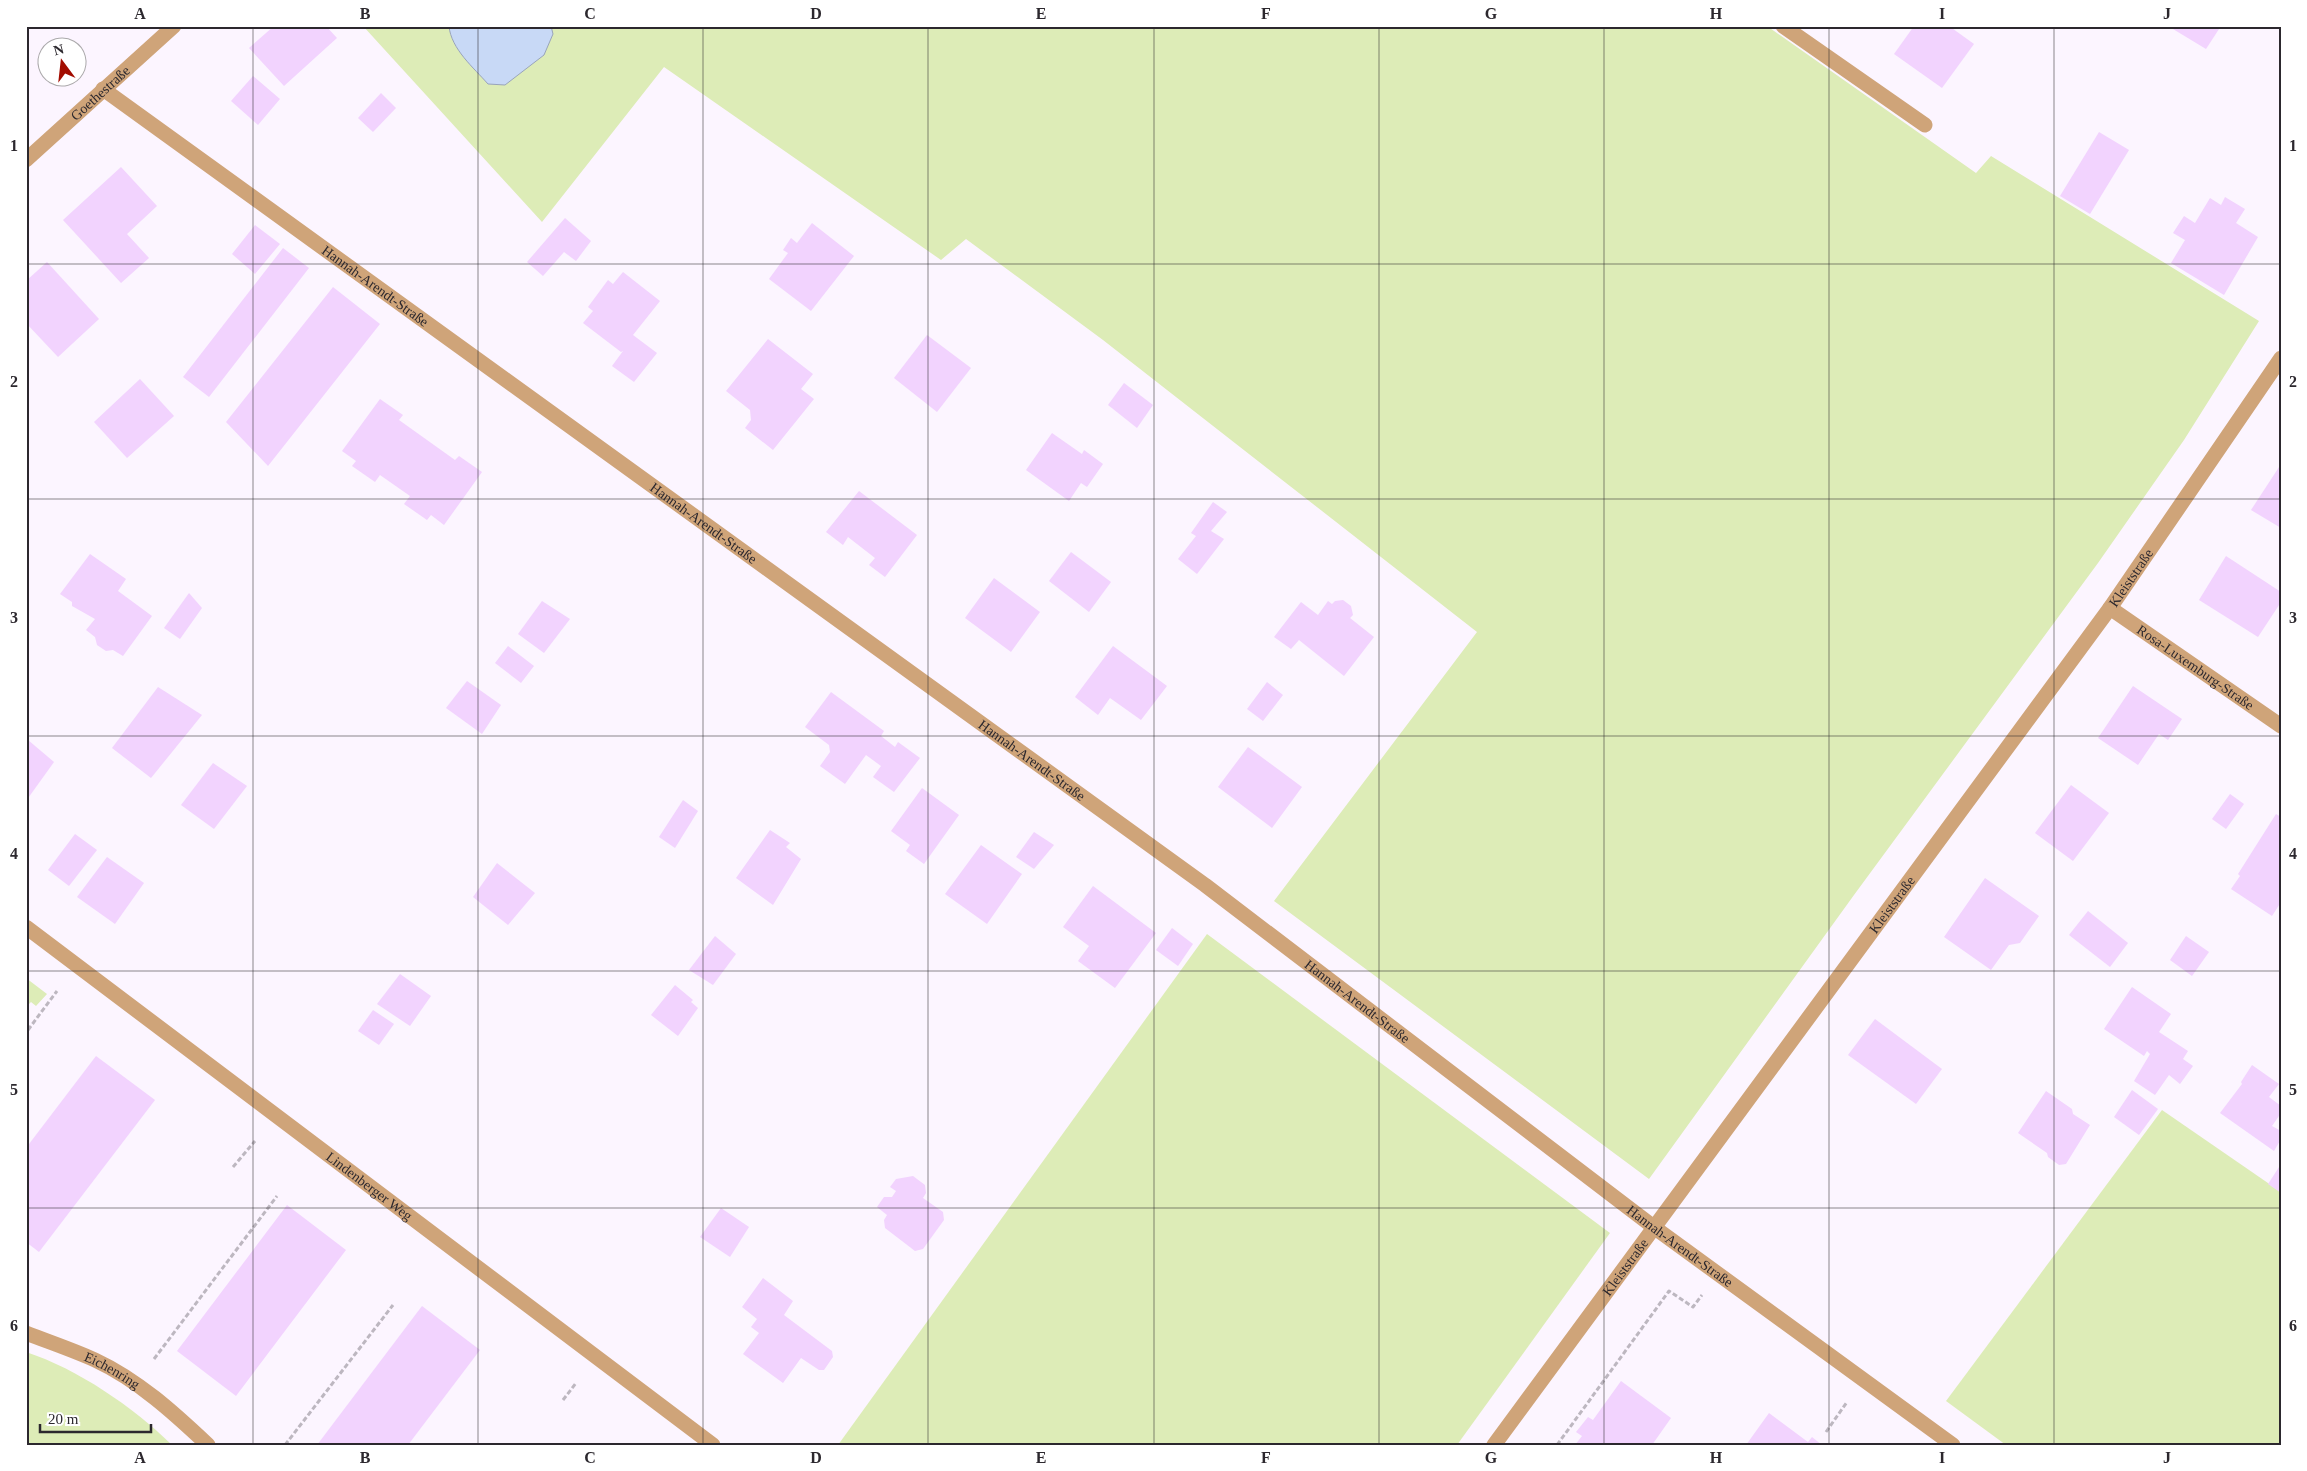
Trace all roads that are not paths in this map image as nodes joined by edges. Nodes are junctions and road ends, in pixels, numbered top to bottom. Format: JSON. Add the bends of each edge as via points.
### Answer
{"nodes":[{"id":1,"x":174,"y":26,"type":"edge"},
{"id":2,"x":1783,"y":26,"type":"edge"},
{"id":3,"x":103,"y":89,"type":"junction"},
{"id":4,"x":1925,"y":125,"type":"dead end"},
{"id":5,"x":26,"y":160,"type":"edge"},
{"id":6,"x":2281,"y":358,"type":"edge"},
{"id":7,"x":2110,"y":608,"type":"junction"},
{"id":8,"x":2281,"y":726,"type":"edge"},
{"id":9,"x":26,"y":927,"type":"edge"},
{"id":10,"x":1655,"y":1228,"type":"junction"},
{"id":11,"x":26,"y":1333,"type":"edge"},
{"id":12,"x":1946,"y":1443,"type":"edge"},
{"id":13,"x":208,"y":1445,"type":"edge"},
{"id":14,"x":713,"y":1445,"type":"edge"},
{"id":15,"x":1494,"y":1445,"type":"edge"}],
"edges":[{"from":1,"to":3,"type":"street","name":"Goethestraße"},
{"from":2,"to":4,"type":"street"},
{"from":3,"to":5,"type":"street","name":"Goethestraße"},
{"from":3,"to":10,"type":"street","name":"Hannah-Arendt-Straße","via":[[1205,885]]},
{"from":6,"to":7,"type":"street","name":"Kleiststraße"},
{"from":7,"to":8,"type":"street","name":"Rosa-Luxemburg-Straße"},
{"from":7,"to":10,"type":"street","name":"Kleiststraße"},
{"from":9,"to":14,"type":"street","name":"Lindenberger Weg"},
{"from":10,"to":12,"type":"street","name":"Hannah-Arendt-Straße"},
{"from":10,"to":15,"type":"street","name":"Kleiststraße"},
{"from":11,"to":13,"type":"street","name":"Eichenring","via":[[95,1360],[124,1376],[172,1411]]}]}
